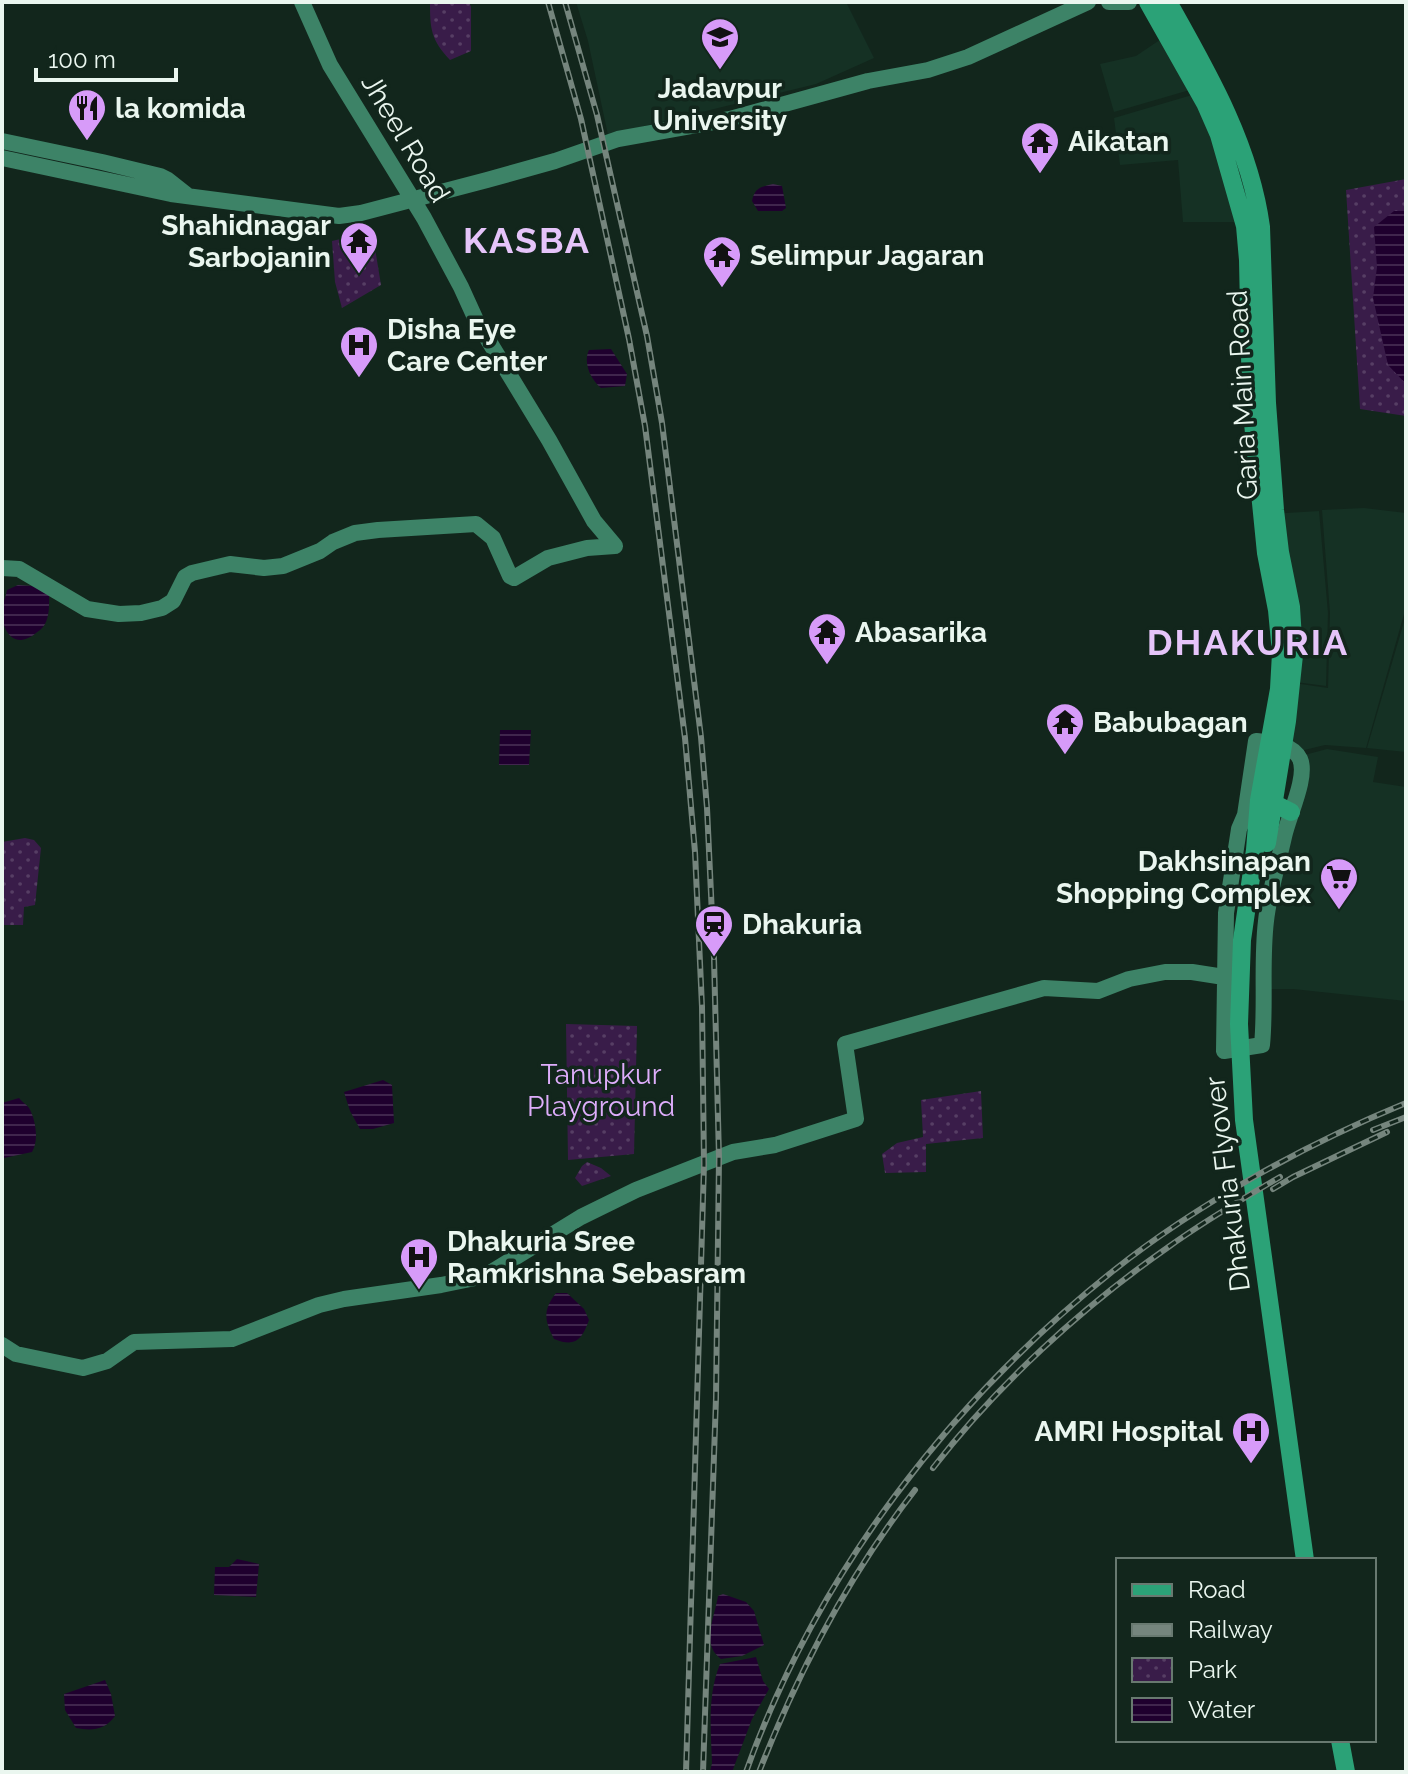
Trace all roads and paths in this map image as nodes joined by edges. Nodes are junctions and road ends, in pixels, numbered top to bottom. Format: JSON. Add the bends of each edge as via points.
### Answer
{"nodes":[{"id":1,"x":302,"y":2,"type":"edge"},
{"id":2,"x":1088,"y":2,"type":"edge"},
{"id":3,"x":1109,"y":2,"type":"edge"},
{"id":4,"x":1129,"y":2,"type":"edge"},
{"id":5,"x":1148,"y":2,"type":"edge"},
{"id":6,"x":1168,"y":2,"type":"edge"},
{"id":7,"x":2,"y":141,"type":"edge"},
{"id":8,"x":2,"y":158,"type":"edge"},
{"id":9,"x":188,"y":196,"type":"junction"},
{"id":10,"x":2,"y":568,"type":"edge"},
{"id":11,"x":1269,"y":743,"type":"junction"},
{"id":12,"x":1260,"y":800,"type":"junction"},
{"id":13,"x":1291,"y":812,"type":"junction"},
{"id":14,"x":1224,"y":977,"type":"junction"},
{"id":15,"x":2,"y":1345,"type":"edge"},
{"id":16,"x":1310,"y":1558,"type":"edge"},
{"id":17,"x":1340,"y":1742,"type":"edge"},
{"id":18,"x":1350,"y":1742,"type":"edge"},
{"id":19,"x":1346,"y":1772,"type":"edge"},
{"id":20,"x":1356,"y":1772,"type":"edge"}],
"edges":[{"from":1,"to":10,"type":"street","name":"Jheel Road","via":[[330,65],[424,218],[476,320],[594,521],[615,546],[548,558],[514,578],[493,538],[476,524],[355,533],[283,566],[230,564],[192,573],[162,608],[119,614],[87,609],[19,569]]},
{"from":2,"to":9,"type":"street","via":[[928,70],[730,119],[618,139],[501,177],[361,213],[339,216]]},
{"from":3,"to":4,"type":"street"},
{"from":5,"to":11,"type":"main road","via":[[1210,113],[1245,226],[1251,403],[1281,653]]},
{"from":6,"to":11,"type":"main road","name":"Garia Main Road","via":[[1226,111],[1258,205],[1273,489],[1294,633],[1293,675]]},
{"from":7,"to":9,"type":"street","via":[[160,176]]},
{"from":8,"to":9,"type":"street"},
{"from":11,"to":12,"type":"main road","name":"Garia Main Road"},
{"from":11,"to":12,"type":"street"},
{"from":11,"to":13,"type":"street","via":[[1295,752],[1301,761],[1301,782]]},
{"from":12,"to":13,"type":"main road"},
{"from":12,"to":14,"type":"street","via":[[1239,829],[1226,913]]},
{"from":12,"to":16,"type":"main road","name":"Dhakuria Flyover","via":[[1249,967],[1251,1084]]},
{"from":13,"to":14,"type":"street","via":[[1266,920],[1262,1045],[1224,1051]]},
{"from":14,"to":15,"type":"street","via":[[1165,972],[1098,991],[1044,988],[845,1044],[856,1119],[775,1145],[733,1152],[636,1190],[485,1276],[319,1305],[232,1339],[134,1342],[107,1361],[83,1368],[16,1354]]},
{"from":17,"to":19,"type":"main road"},
{"from":18,"to":20,"type":"main road"}]}
